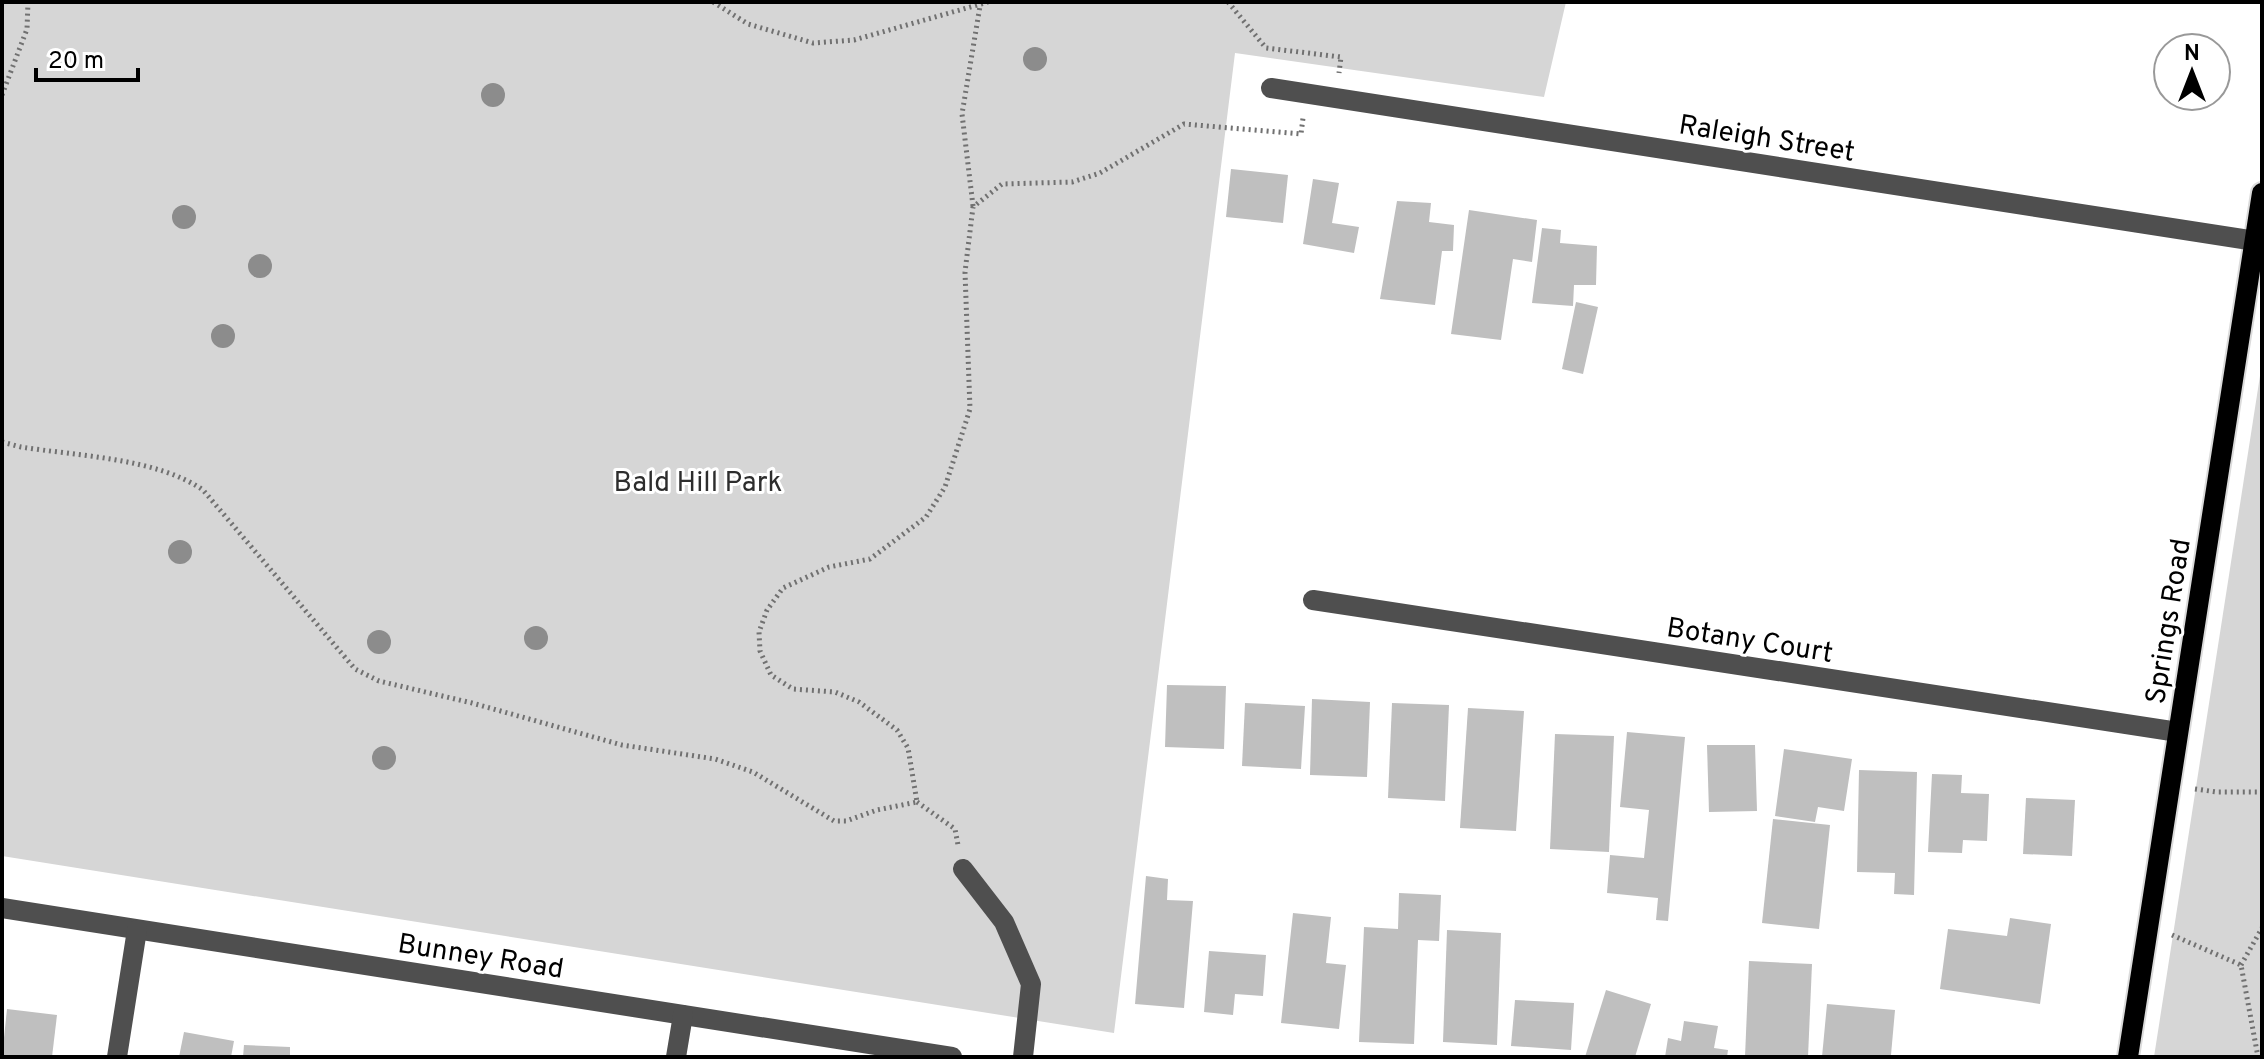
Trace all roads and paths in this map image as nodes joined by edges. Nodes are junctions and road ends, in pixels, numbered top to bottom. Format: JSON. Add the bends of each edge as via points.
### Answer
{"nodes":[{"id":1,"x":28,"y":2,"type":"edge"},
{"id":2,"x":713,"y":2,"type":"edge"},
{"id":3,"x":988,"y":2,"type":"edge"},
{"id":4,"x":1228,"y":2,"type":"edge"},
{"id":5,"x":980,"y":5,"type":"junction"},
{"id":6,"x":1271,"y":88,"type":"dead end"},
{"id":7,"x":1304,"y":93,"type":"junction"},
{"id":8,"x":2,"y":95,"type":"edge"},
{"id":9,"x":1336,"y":98,"type":"junction"},
{"id":10,"x":2262,"y":193,"type":"edge"},
{"id":11,"x":973,"y":207,"type":"junction"},
{"id":12,"x":2258,"y":241,"type":"edge"},
{"id":13,"x":2,"y":442,"type":"edge"},
{"id":14,"x":1313,"y":600,"type":"dead end"},
{"id":15,"x":2178,"y":732,"type":"junction"},
{"id":16,"x":2170,"y":786,"type":"junction"},
{"id":17,"x":2262,"y":792,"type":"edge"},
{"id":18,"x":917,"y":802,"type":"junction"},
{"id":19,"x":955,"y":829,"type":"dead end"},
{"id":20,"x":963,"y":869,"type":"dead end"},
{"id":21,"x":2,"y":908,"type":"edge"},
{"id":22,"x":2149,"y":925,"type":"junction"},
{"id":23,"x":2262,"y":928,"type":"edge"},
{"id":24,"x":137,"y":930,"type":"junction"},
{"id":25,"x":2241,"y":965,"type":"junction"},
{"id":26,"x":683,"y":1015,"type":"junction"},
{"id":27,"x":117,"y":1057,"type":"edge"},
{"id":28,"x":676,"y":1057,"type":"edge"},
{"id":29,"x":952,"y":1057,"type":"edge"},
{"id":30,"x":1023,"y":1057,"type":"edge"},
{"id":31,"x":2128,"y":1057,"type":"edge"},
{"id":32,"x":2258,"y":1057,"type":"edge"}],
"edges":[{"from":1,"to":8,"type":"path","via":[[27,29]]},
{"from":2,"to":5,"type":"path","via":[[748,24],[813,43],[854,40]]},
{"from":3,"to":5,"type":"path"},
{"from":4,"to":9,"type":"path","via":[[1266,48],[1341,57]]},
{"from":5,"to":11,"type":"path","via":[[962,114]]},
{"from":6,"to":7,"type":"street","name":"Raleigh Street"},
{"from":7,"to":9,"type":"street","name":"Raleigh Street"},
{"from":7,"to":11,"type":"path","via":[[1301,134],[1184,124],[1100,173],[1072,182],[1002,184]]},
{"from":9,"to":12,"type":"street","name":"Raleigh Street"},
{"from":10,"to":12,"type":"main road","name":"Springs Road"},
{"from":11,"to":18,"type":"path","via":[[965,272],[970,409],[945,487],[926,517],[870,559],[829,567],[783,588],[759,632],[760,651],[771,675],[793,689],[835,692],[859,702],[897,730],[908,748]]},
{"from":12,"to":15,"type":"main road","name":"Springs Road"},
{"from":13,"to":18,"type":"path","via":[[160,469],[188,480],[203,490],[355,669],[379,681],[622,745],[715,759],[753,772],[834,821]]},
{"from":14,"to":15,"type":"street","name":"Botany Court"},
{"from":15,"to":16,"type":"main road","name":"Springs Road"},
{"from":16,"to":17,"type":"path"},
{"from":16,"to":22,"type":"main road","name":"Springs Road"},
{"from":18,"to":19,"type":"path"},
{"from":20,"to":30,"type":"street","via":[[1004,922],[1031,984]]},
{"from":21,"to":24,"type":"street","name":"Bunney Road"},
{"from":22,"to":25,"type":"path"},
{"from":22,"to":31,"type":"main road","name":"Springs Road"},
{"from":23,"to":25,"type":"path"},
{"from":24,"to":26,"type":"street","name":"Bunney Road"},
{"from":24,"to":27,"type":"street"},
{"from":25,"to":32,"type":"path"},
{"from":26,"to":28,"type":"street"},
{"from":26,"to":29,"type":"street","name":"Bunney Road"}]}
